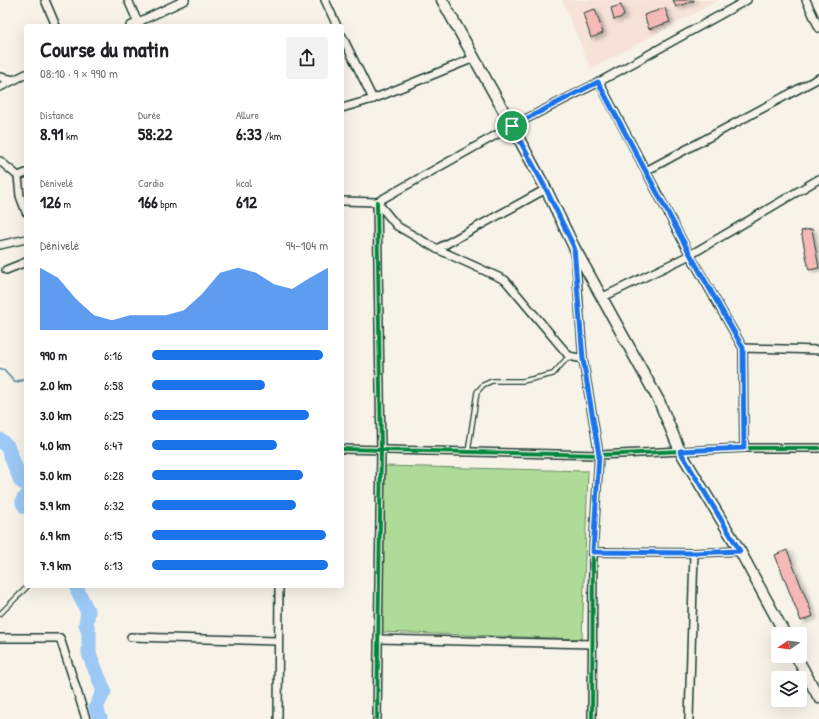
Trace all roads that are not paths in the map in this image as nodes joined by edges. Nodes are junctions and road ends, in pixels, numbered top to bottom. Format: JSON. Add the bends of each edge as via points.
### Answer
{"nodes":[{"id":1,"x":45,"y":0,"type":"edge"},
{"id":2,"x":128,"y":0,"type":"edge"},
{"id":3,"x":186,"y":0,"type":"edge"},
{"id":4,"x":325,"y":0,"type":"edge"},
{"id":5,"x":442,"y":0,"type":"edge"},
{"id":6,"x":747,"y":0,"type":"edge"},
{"id":7,"x":806,"y":0,"type":"edge"},
{"id":8,"x":55,"y":24,"type":"edge"},
{"id":9,"x":139,"y":24,"type":"edge"},
{"id":10,"x":336,"y":24,"type":"edge"},
{"id":11,"x":819,"y":28,"type":"edge"},
{"id":12,"x":344,"y":40,"type":"edge"},
{"id":13,"x":474,"y":58,"type":"junction"},
{"id":14,"x":24,"y":75,"type":"edge"},
{"id":15,"x":0,"y":77,"type":"edge"},
{"id":16,"x":819,"y":78,"type":"edge"},
{"id":17,"x":14,"y":80,"type":"junction"},
{"id":18,"x":598,"y":82,"type":"junction"},
{"id":19,"x":0,"y":86,"type":"edge"},
{"id":20,"x":373,"y":99,"type":"junction"},
{"id":21,"x":344,"y":107,"type":"edge"},
{"id":22,"x":512,"y":126,"type":"junction"},
{"id":23,"x":0,"y":161,"type":"edge"},
{"id":24,"x":646,"y":170,"type":"junction"},
{"id":25,"x":24,"y":174,"type":"edge"},
{"id":26,"x":18,"y":176,"type":"junction"},
{"id":27,"x":819,"y":179,"type":"edge"},
{"id":28,"x":546,"y":189,"type":"junction"},
{"id":29,"x":344,"y":201,"type":"edge"},
{"id":30,"x":377,"y":202,"type":"junction"},
{"id":31,"x":24,"y":207,"type":"edge"},
{"id":32,"x":24,"y":239,"type":"edge"},
{"id":33,"x":0,"y":245,"type":"edge"},
{"id":34,"x":574,"y":247,"type":"junction"},
{"id":35,"x":436,"y":249,"type":"junction"},
{"id":36,"x":690,"y":254,"type":"junction"},
{"id":37,"x":24,"y":263,"type":"edge"},
{"id":38,"x":6,"y":270,"type":"dead end"},
{"id":39,"x":602,"y":297,"type":"junction"},
{"id":40,"x":743,"y":348,"type":"junction"},
{"id":41,"x":819,"y":350,"type":"edge"},
{"id":42,"x":569,"y":356,"type":"junction"},
{"id":43,"x":583,"y":359,"type":"junction"},
{"id":44,"x":744,"y":448,"type":"junction"},
{"id":45,"x":819,"y":448,"type":"edge"},
{"id":46,"x":344,"y":449,"type":"edge"},
{"id":47,"x":381,"y":450,"type":"junction"},
{"id":48,"x":680,"y":451,"type":"junction"},
{"id":49,"x":468,"y":452,"type":"junction"},
{"id":50,"x":599,"y":455,"type":"junction"},
{"id":51,"x":740,"y":551,"type":"junction"},
{"id":52,"x":593,"y":552,"type":"junction"},
{"id":53,"x":694,"y":553,"type":"junction"},
{"id":54,"x":26,"y":588,"type":"edge"},
{"id":55,"x":279,"y":588,"type":"edge"},
{"id":56,"x":0,"y":614,"type":"edge"},
{"id":57,"x":781,"y":627,"type":"edge"},
{"id":58,"x":131,"y":637,"type":"dead end"},
{"id":59,"x":0,"y":638,"type":"edge"},
{"id":60,"x":378,"y":639,"type":"junction"},
{"id":61,"x":278,"y":641,"type":"junction"},
{"id":62,"x":593,"y":644,"type":"junction"},
{"id":63,"x":800,"y":663,"type":"edge"},
{"id":64,"x":819,"y":698,"type":"edge"},
{"id":65,"x":86,"y":719,"type":"edge"},
{"id":66,"x":278,"y":719,"type":"edge"},
{"id":67,"x":377,"y":719,"type":"edge"},
{"id":68,"x":592,"y":719,"type":"edge"},
{"id":69,"x":689,"y":719,"type":"edge"}],
"edges":[{"from":1,"to":8,"type":"street"},
{"from":2,"to":9,"type":"street"},
{"from":3,"to":9,"type":"street"},
{"from":4,"to":10,"type":"street"},
{"from":5,"to":13,"type":"main road"},
{"from":6,"to":18,"type":"street"},
{"from":7,"to":11,"type":"street"},
{"from":12,"to":20,"type":"street"},
{"from":13,"to":20,"type":"street"},
{"from":13,"to":22,"type":"main road"},
{"from":14,"to":17,"type":"street"},
{"from":15,"to":17,"type":"street"},
{"from":16,"to":24,"type":"street"},
{"from":17,"to":19,"type":"street"},
{"from":18,"to":22,"type":"street"},
{"from":18,"to":24,"type":"street"},
{"from":20,"to":21,"type":"street"},
{"from":22,"to":28,"type":"main road"},
{"from":22,"to":30,"type":"street"},
{"from":23,"to":26,"type":"street"},
{"from":24,"to":36,"type":"street"},
{"from":25,"to":26,"type":"street"},
{"from":26,"to":31,"type":"street"},
{"from":27,"to":36,"type":"street"},
{"from":28,"to":34,"type":"main road"},
{"from":28,"to":35,"type":"street"},
{"from":29,"to":30,"type":"street"},
{"from":30,"to":35,"type":"street","via":[[397,226]]},
{"from":30,"to":47,"type":"street"},
{"from":32,"to":33,"type":"street"},
{"from":34,"to":39,"type":"main road"},
{"from":34,"to":43,"type":"street"},
{"from":35,"to":42,"type":"street","via":[[505,280]]},
{"from":36,"to":39,"type":"street"},
{"from":36,"to":40,"type":"street"},
{"from":37,"to":38,"type":"street"},
{"from":39,"to":48,"type":"main road","via":[[659,401]]},
{"from":40,"to":41,"type":"street"},
{"from":40,"to":44,"type":"street"},
{"from":42,"to":43,"type":"street"},
{"from":42,"to":49,"type":"lane","via":[[553,374],[524,381],[492,381],[483,385],[478,392]]},
{"from":43,"to":50,"type":"street"},
{"from":44,"to":45,"type":"street"},
{"from":44,"to":48,"type":"street"},
{"from":46,"to":47,"type":"street"},
{"from":47,"to":49,"type":"street"},
{"from":47,"to":60,"type":"street"},
{"from":48,"to":50,"type":"street"},
{"from":48,"to":51,"type":"main road"},
{"from":49,"to":50,"type":"street"},
{"from":50,"to":52,"type":"street"},
{"from":51,"to":53,"type":"street"},
{"from":51,"to":57,"type":"main road"},
{"from":52,"to":53,"type":"street"},
{"from":52,"to":62,"type":"street"},
{"from":53,"to":69,"type":"street"},
{"from":54,"to":56,"type":"lane"},
{"from":55,"to":61,"type":"street"},
{"from":58,"to":61,"type":"street"},
{"from":59,"to":65,"type":"street","via":[[60,638]]},
{"from":60,"to":62,"type":"street"},
{"from":60,"to":67,"type":"street"},
{"from":61,"to":66,"type":"street"},
{"from":62,"to":68,"type":"street"},
{"from":63,"to":64,"type":"main road"}]}
